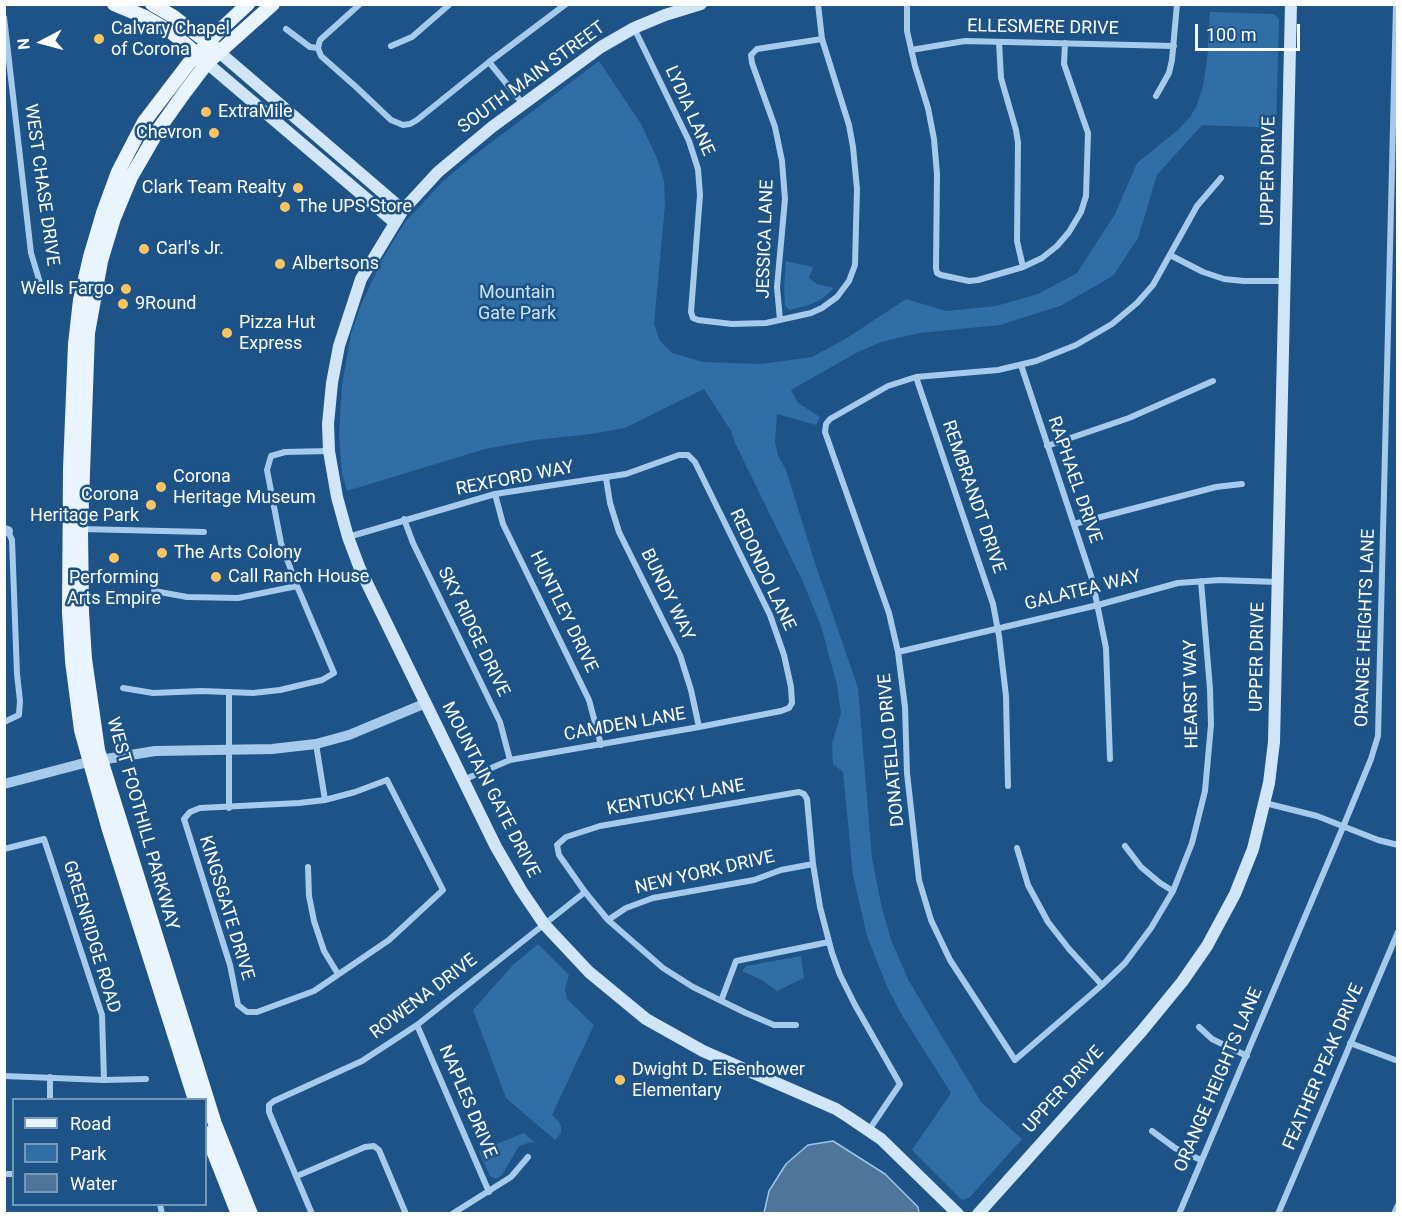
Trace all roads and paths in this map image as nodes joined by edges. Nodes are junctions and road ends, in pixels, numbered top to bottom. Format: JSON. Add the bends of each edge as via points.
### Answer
{"nodes":[{"id":1,"x":114,"y":4,"type":"edge"},
{"id":2,"x":152,"y":4,"type":"edge"},
{"id":3,"x":248,"y":4,"type":"edge"},
{"id":4,"x":273,"y":4,"type":"edge"},
{"id":5,"x":360,"y":4,"type":"edge"},
{"id":6,"x":450,"y":4,"type":"edge"},
{"id":7,"x":566,"y":4,"type":"edge"},
{"id":8,"x":701,"y":4,"type":"edge"},
{"id":9,"x":818,"y":4,"type":"edge"},
{"id":10,"x":907,"y":4,"type":"edge"},
{"id":11,"x":1177,"y":4,"type":"edge"},
{"id":12,"x":1291,"y":4,"type":"edge"},
{"id":13,"x":1396,"y":4,"type":"edge"},
{"id":14,"x":4,"y":17,"type":"edge"},
{"id":15,"x":634,"y":28,"type":"junction"},
{"id":16,"x":286,"y":29,"type":"dead end"},
{"id":17,"x":822,"y":39,"type":"junction"},
{"id":18,"x":999,"y":42,"type":"junction"},
{"id":19,"x":1065,"y":42,"type":"junction"},
{"id":20,"x":391,"y":46,"type":"dead end"},
{"id":21,"x":1174,"y":46,"type":"junction"},
{"id":22,"x":214,"y":47,"type":"junction"},
{"id":23,"x":318,"y":48,"type":"junction"},
{"id":24,"x":911,"y":50,"type":"junction"},
{"id":25,"x":202,"y":58,"type":"junction"},
{"id":26,"x":489,"y":62,"type":"junction"},
{"id":27,"x":1156,"y":96,"type":"dead end"},
{"id":28,"x":523,"y":104,"type":"junction"},
{"id":29,"x":304,"y":146,"type":"junction"},
{"id":30,"x":338,"y":155,"type":"junction"},
{"id":31,"x":1221,"y":178,"type":"dead end"},
{"id":32,"x":403,"y":210,"type":"junction"},
{"id":33,"x":394,"y":222,"type":"junction"},
{"id":34,"x":1170,"y":255,"type":"junction"},
{"id":35,"x":1023,"y":267,"type":"junction"},
{"id":36,"x":1284,"y":281,"type":"junction"},
{"id":37,"x":41,"y":286,"type":"dead end"},
{"id":38,"x":780,"y":320,"type":"junction"},
{"id":39,"x":1021,"y":365,"type":"junction"},
{"id":40,"x":916,"y":377,"type":"junction"},
{"id":41,"x":1213,"y":381,"type":"dead end"},
{"id":42,"x":1047,"y":446,"type":"junction"},
{"id":43,"x":329,"y":451,"type":"junction"},
{"id":44,"x":688,"y":455,"type":"joint"},
{"id":45,"x":606,"y":478,"type":"junction"},
{"id":46,"x":1242,"y":484,"type":"dead end"},
{"id":47,"x":495,"y":494,"type":"junction"},
{"id":48,"x":404,"y":519,"type":"junction"},
{"id":49,"x":1074,"y":524,"type":"junction"},
{"id":50,"x":75,"y":529,"type":"junction"},
{"id":51,"x":6,"y":531,"type":"edge"},
{"id":52,"x":204,"y":532,"type":"dead end"},
{"id":53,"x":348,"y":537,"type":"junction"},
{"id":54,"x":1201,"y":581,"type":"junction"},
{"id":55,"x":1278,"y":582,"type":"junction"},
{"id":56,"x":297,"y":586,"type":"junction"},
{"id":57,"x":154,"y":591,"type":"dead end"},
{"id":58,"x":1098,"y":605,"type":"junction"},
{"id":59,"x":998,"y":627,"type":"junction"},
{"id":60,"x":898,"y":652,"type":"junction"},
{"id":61,"x":123,"y":688,"type":"dead end"},
{"id":62,"x":229,"y":692,"type":"junction"},
{"id":63,"x":426,"y":703,"type":"junction"},
{"id":64,"x":792,"y":703,"type":"joint"},
{"id":65,"x":4,"y":722,"type":"edge"},
{"id":66,"x":699,"y":727,"type":"junction"},
{"id":67,"x":316,"y":744,"type":"junction"},
{"id":68,"x":601,"y":745,"type":"junction"},
{"id":69,"x":230,"y":750,"type":"junction"},
{"id":70,"x":1110,"y":759,"type":"dead end"},
{"id":71,"x":510,"y":760,"type":"junction"},
{"id":72,"x":94,"y":761,"type":"junction"},
{"id":73,"x":463,"y":780,"type":"junction"},
{"id":74,"x":4,"y":784,"type":"edge"},
{"id":75,"x":1008,"y":786,"type":"dead end"},
{"id":76,"x":325,"y":800,"type":"junction"},
{"id":77,"x":1265,"y":803,"type":"junction"},
{"id":78,"x":229,"y":808,"type":"junction"},
{"id":79,"x":1343,"y":827,"type":"junction"},
{"id":80,"x":1398,"y":845,"type":"edge"},
{"id":81,"x":1125,"y":846,"type":"dead end"},
{"id":82,"x":1017,"y":848,"type":"dead end"},
{"id":83,"x":4,"y":849,"type":"edge"},
{"id":84,"x":813,"y":864,"type":"junction"},
{"id":85,"x":308,"y":867,"type":"dead end"},
{"id":86,"x":1173,"y":891,"type":"junction"},
{"id":87,"x":585,"y":892,"type":"junction"},
{"id":88,"x":609,"y":920,"type":"junction"},
{"id":89,"x":544,"y":924,"type":"junction"},
{"id":90,"x":1398,"y":932,"type":"edge"},
{"id":91,"x":829,"y":942,"type":"junction"},
{"id":92,"x":1395,"y":946,"type":"edge"},
{"id":93,"x":338,"y":975,"type":"junction"},
{"id":94,"x":1102,"y":985,"type":"junction"},
{"id":95,"x":721,"y":1001,"type":"junction"},
{"id":96,"x":417,"y":1025,"type":"junction"},
{"id":97,"x":795,"y":1025,"type":"dead end"},
{"id":98,"x":1198,"y":1027,"type":"dead end"},
{"id":99,"x":1350,"y":1043,"type":"junction"},
{"id":100,"x":1247,"y":1056,"type":"junction"},
{"id":101,"x":1015,"y":1060,"type":"joint"},
{"id":102,"x":1398,"y":1061,"type":"edge"},
{"id":103,"x":4,"y":1076,"type":"edge"},
{"id":104,"x":50,"y":1077,"type":"junction"},
{"id":105,"x":146,"y":1079,"type":"dead end"},
{"id":106,"x":104,"y":1080,"type":"junction"},
{"id":107,"x":50,"y":1098,"type":"edge"},
{"id":108,"x":194,"y":1098,"type":"edge"},
{"id":109,"x":206,"y":1098,"type":"edge"},
{"id":110,"x":207,"y":1100,"type":"edge"},
{"id":111,"x":868,"y":1130,"type":"junction"},
{"id":112,"x":1152,"y":1131,"type":"dead end"},
{"id":113,"x":207,"y":1136,"type":"edge"},
{"id":114,"x":528,"y":1157,"type":"dead end"},
{"id":115,"x":1201,"y":1160,"type":"junction"},
{"id":116,"x":297,"y":1176,"type":"junction"},
{"id":117,"x":489,"y":1192,"type":"junction"},
{"id":118,"x":1398,"y":1205,"type":"edge"},
{"id":119,"x":238,"y":1214,"type":"edge"},
{"id":120,"x":252,"y":1214,"type":"edge"},
{"id":121,"x":312,"y":1214,"type":"edge"},
{"id":122,"x":406,"y":1214,"type":"edge"},
{"id":123,"x":452,"y":1214,"type":"edge"},
{"id":124,"x":958,"y":1214,"type":"edge"},
{"id":125,"x":978,"y":1214,"type":"edge"},
{"id":126,"x":1179,"y":1214,"type":"edge"},
{"id":127,"x":1278,"y":1214,"type":"edge"},
{"id":128,"x":1394,"y":1214,"type":"edge"}],
"edges":[{"from":1,"to":25,"type":"main road","via":[[171,32]]},
{"from":2,"to":22,"type":"main road"},
{"from":3,"to":22,"type":"main road"},
{"from":4,"to":22,"type":"main road"},
{"from":5,"to":23,"type":"street","via":[[320,40]]},
{"from":6,"to":20,"type":"street","via":[[412,37]]},
{"from":7,"to":26,"type":"street"},
{"from":8,"to":15,"type":"main road","name":"SOUTH MAIN STREET"},
{"from":9,"to":17,"type":"street"},
{"from":10,"to":24,"type":"street"},
{"from":11,"to":21,"type":"street"},
{"from":12,"to":36,"type":"main road","name":"UPPER DRIVE"},
{"from":13,"to":79,"type":"street","name":"ORANGE HEIGHTS LANE","via":[[1378,736]]},
{"from":14,"to":37,"type":"street","name":"WEST CHASE DRIVE","via":[[32,253]]},
{"from":15,"to":28,"type":"main road","name":"SOUTH MAIN STREET"},
{"from":15,"to":38,"type":"street","name":"LYDIA LANE","via":[[689,141],[698,169],[693,318],[732,324]]},
{"from":16,"to":23,"type":"street","via":[[310,47]]},
{"from":17,"to":38,"type":"street","via":[[849,125],[856,172],[855,265],[837,297],[812,313]]},
{"from":17,"to":38,"type":"street","name":"JESSICA LANE","via":[[757,49],[751,55],[782,161],[785,199],[777,286]]},
{"from":18,"to":19,"type":"street","name":"ELLESMERE DRIVE"},
{"from":18,"to":24,"type":"street","name":"ELLESMERE DRIVE","via":[[940,43]]},
{"from":18,"to":35,"type":"street","via":[[1001,78],[1018,143],[1017,241]]},
{"from":19,"to":21,"type":"street","name":"ELLESMERE DRIVE"},
{"from":19,"to":35,"type":"street","via":[[1064,64],[1088,133],[1086,196],[1081,212],[1057,246]]},
{"from":21,"to":27,"type":"street","via":[[1168,73]]},
{"from":22,"to":25,"type":"main road","name":"WEST FOOTHILL PARKWAY"},
{"from":22,"to":30,"type":"main road"},
{"from":23,"to":26,"type":"street","via":[[321,56],[392,120],[403,125],[417,120]]},
{"from":24,"to":35,"type":"street","via":[[934,139],[937,273],[969,281]]},
{"from":25,"to":29,"type":"main road"},
{"from":25,"to":50,"type":"main road","name":"WEST FOOTHILL PARKWAY","via":[[131,177],[100,261],[87,345]]},
{"from":26,"to":28,"type":"street"},
{"from":28,"to":32,"type":"main road","name":"SOUTH MAIN STREET","via":[[438,171]]},
{"from":29,"to":30,"type":"main road","via":[[313,140],[327,153]]},
{"from":29,"to":33,"type":"main road"},
{"from":30,"to":32,"type":"main road"},
{"from":31,"to":34,"type":"street","via":[[1197,206]]},
{"from":32,"to":33,"type":"main road","name":"SOUTH MAIN STREET"},
{"from":33,"to":43,"type":"main road","name":"MOUNTAIN GATE DRIVE","via":[[360,279],[339,346],[328,424]]},
{"from":34,"to":36,"type":"street","via":[[1224,279]]},
{"from":34,"to":39,"type":"street","via":[[1153,285],[1112,324],[1076,345]]},
{"from":36,"to":55,"type":"main road","name":"UPPER DRIVE"},
{"from":39,"to":40,"type":"street"},
{"from":39,"to":42,"type":"street","name":"RAPHAEL DRIVE"},
{"from":40,"to":59,"type":"street","name":"REMBRANDT DRIVE","via":[[976,550]]},
{"from":40,"to":60,"type":"street","name":"DONATELLO DRIVE","via":[[888,386],[830,419],[825,432],[889,613]]},
{"from":41,"to":42,"type":"street","via":[[1129,418]]},
{"from":42,"to":49,"type":"street","name":"RAPHAEL DRIVE"},
{"from":43,"to":53,"type":"main road","name":"MOUNTAIN GATE DRIVE"},
{"from":43,"to":56,"type":"street","via":[[271,456],[267,470],[282,543]]},
{"from":44,"to":45,"type":"street","name":"REXFORD WAY"},
{"from":44,"to":64,"type":"street","name":"REDONDO LANE","via":[[770,615],[784,656]]},
{"from":45,"to":47,"type":"street","name":"REXFORD WAY"},
{"from":45,"to":66,"type":"street","name":"BUNDY WAY","via":[[619,532],[680,655]]},
{"from":46,"to":49,"type":"street","via":[[1216,487]]},
{"from":47,"to":48,"type":"street","name":"REXFORD WAY"},
{"from":47,"to":68,"type":"street","name":"HUNTLEY DRIVE","via":[[503,524],[589,700]]},
{"from":48,"to":53,"type":"street","name":"REXFORD WAY"},
{"from":48,"to":71,"type":"street","name":"SKY RIDGE DRIVE","via":[[500,722]]},
{"from":49,"to":58,"type":"street","name":"RAPHAEL DRIVE"},
{"from":50,"to":52,"type":"street"},
{"from":50,"to":72,"type":"main road","name":"WEST FOOTHILL PARKWAY","via":[[69,612],[72,661],[81,730]]},
{"from":51,"to":65,"type":"street","via":[[12,540],[20,701],[18,716]]},
{"from":53,"to":63,"type":"main road","name":"MOUNTAIN GATE DRIVE"},
{"from":54,"to":55,"type":"street","name":"GALATEA WAY"},
{"from":54,"to":58,"type":"street","name":"GALATEA WAY","via":[[1178,583]]},
{"from":54,"to":86,"type":"street","name":"HEARST WAY","via":[[1211,725],[1205,791],[1192,843]]},
{"from":55,"to":77,"type":"main road","name":"UPPER DRIVE","via":[[1274,742]]},
{"from":56,"to":57,"type":"street","via":[[238,597],[188,597]]},
{"from":56,"to":62,"type":"street","via":[[334,673],[322,680],[280,690]]},
{"from":58,"to":59,"type":"street","name":"GALATEA WAY"},
{"from":58,"to":70,"type":"street","name":"RAPHAEL DRIVE","via":[[1106,648]]},
{"from":59,"to":60,"type":"street","name":"GALATEA WAY"},
{"from":59,"to":75,"type":"street","name":"REMBRANDT DRIVE"},
{"from":60,"to":101,"type":"street","name":"DONATELLO DRIVE","via":[[919,880],[931,920],[950,960]]},
{"from":61,"to":62,"type":"street","via":[[153,693]]},
{"from":62,"to":69,"type":"street"},
{"from":63,"to":67,"type":"street","via":[[349,735]]},
{"from":63,"to":73,"type":"main road","name":"MOUNTAIN GATE DRIVE"},
{"from":64,"to":66,"type":"street","name":"CAMDEN LANE","via":[[781,711]]},
{"from":66,"to":68,"type":"street","name":"CAMDEN LANE"},
{"from":67,"to":69,"type":"street"},
{"from":67,"to":76,"type":"street"},
{"from":68,"to":71,"type":"street","name":"CAMDEN LANE"},
{"from":69,"to":72,"type":"street","via":[[155,751]]},
{"from":69,"to":78,"type":"street"},
{"from":71,"to":73,"type":"street","name":"CAMDEN LANE"},
{"from":72,"to":74,"type":"street"},
{"from":72,"to":108,"type":"main road","name":"WEST FOOTHILL PARKWAY"},
{"from":72,"to":109,"type":"main road","name":"WEST FOOTHILL PARKWAY"},
{"from":73,"to":89,"type":"main road","name":"MOUNTAIN GATE DRIVE","via":[[520,890]]},
{"from":76,"to":78,"type":"street"},
{"from":76,"to":93,"type":"street","via":[[387,780],[443,890],[389,940]]},
{"from":77,"to":79,"type":"street"},
{"from":77,"to":125,"type":"main road","name":"UPPER DRIVE","via":[[1253,849],[1235,894],[1182,982]]},
{"from":78,"to":93,"type":"street","name":"KINGSGATE DRIVE","via":[[200,808],[184,819],[230,965],[238,1005],[247,1012],[257,1012],[314,990]]},
{"from":79,"to":80,"type":"street"},
{"from":79,"to":100,"type":"street","name":"ORANGE HEIGHTS LANE"},
{"from":81,"to":86,"type":"street","via":[[1141,867]]},
{"from":82,"to":94,"type":"street","via":[[1028,885],[1048,922]]},
{"from":83,"to":106,"type":"street","name":"GREENRIDGE ROAD","via":[[44,839],[102,1015]]},
{"from":84,"to":87,"type":"street","name":"KENTUCKY LANE","via":[[807,799],[799,792],[600,826],[566,837],[557,845],[559,855]]},
{"from":84,"to":88,"type":"street","name":"NEW YORK DRIVE","via":[[754,880],[653,898],[626,908]]},
{"from":84,"to":91,"type":"street"},
{"from":85,"to":93,"type":"street","via":[[314,921],[324,951]]},
{"from":86,"to":94,"type":"street","name":"HEARST WAY","via":[[1125,963]]},
{"from":87,"to":88,"type":"street"},
{"from":87,"to":89,"type":"street","name":"ROWENA DRIVE"},
{"from":88,"to":95,"type":"street","via":[[663,968]]},
{"from":89,"to":96,"type":"street","name":"ROWENA DRIVE"},
{"from":89,"to":111,"type":"main road","name":"MOUNTAIN GATE DRIVE","via":[[589,972],[646,1019],[703,1051],[836,1109]]},
{"from":90,"to":92,"type":"street","name":"FEATHER PEAK DRIVE"},
{"from":91,"to":95,"type":"street","via":[[736,961]]},
{"from":91,"to":111,"type":"street","via":[[855,1005],[900,1084]]},
{"from":92,"to":99,"type":"street","name":"FEATHER PEAK DRIVE"},
{"from":94,"to":101,"type":"street","name":"HEARST WAY"},
{"from":95,"to":97,"type":"street","via":[[774,1025]]},
{"from":96,"to":116,"type":"street","name":"ROWENA DRIVE","via":[[362,1061],[269,1105]]},
{"from":96,"to":117,"type":"street","name":"NAPLES DRIVE"},
{"from":98,"to":100,"type":"street","via":[[1212,1039]]},
{"from":99,"to":102,"type":"street"},
{"from":99,"to":127,"type":"street","name":"FEATHER PEAK DRIVE"},
{"from":100,"to":115,"type":"street","name":"ORANGE HEIGHTS LANE"},
{"from":103,"to":104,"type":"street"},
{"from":104,"to":106,"type":"street"},
{"from":104,"to":107,"type":"street"},
{"from":105,"to":106,"type":"street"},
{"from":110,"to":120,"type":"main road","name":"WEST FOOTHILL PARKWAY"},
{"from":111,"to":124,"type":"main road","name":"MOUNTAIN GATE DRIVE","via":[[921,1175]]},
{"from":112,"to":115,"type":"street"},
{"from":113,"to":119,"type":"main road"},
{"from":114,"to":117,"type":"street","via":[[511,1177]]},
{"from":115,"to":126,"type":"street","name":"ORANGE HEIGHTS LANE"},
{"from":116,"to":121,"type":"street"},
{"from":116,"to":122,"type":"street","via":[[374,1146]]},
{"from":117,"to":123,"type":"street"},
{"from":118,"to":128,"type":"street"}]}
